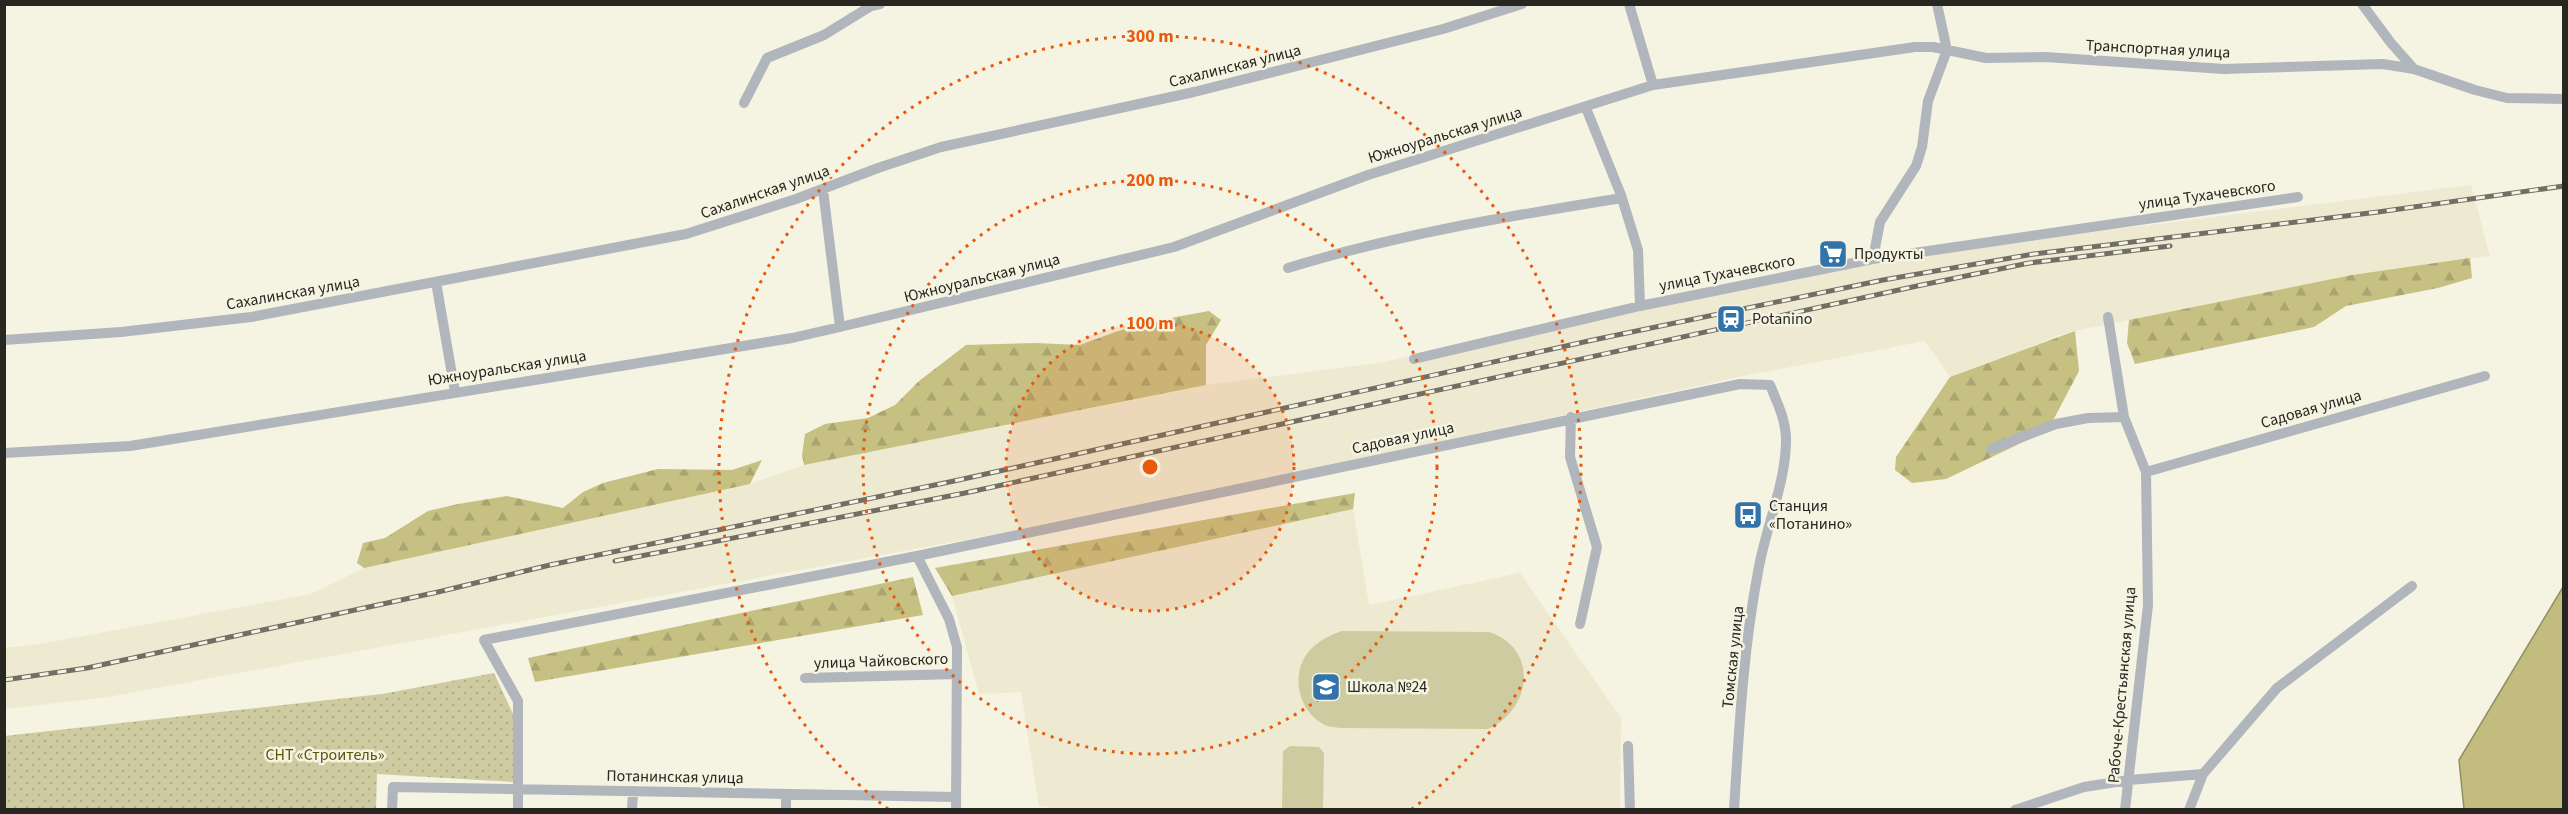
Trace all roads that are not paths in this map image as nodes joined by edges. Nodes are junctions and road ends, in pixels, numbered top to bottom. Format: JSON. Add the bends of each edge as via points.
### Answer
{"nodes":[{"id":1,"x":880,"y":4,"type":"edge"},
{"id":2,"x":1522,"y":4,"type":"edge"},
{"id":3,"x":1629,"y":4,"type":"edge"},
{"id":4,"x":1937,"y":4,"type":"edge"},
{"id":5,"x":2362,"y":4,"type":"edge"},
{"id":6,"x":1947,"y":50,"type":"junction"},
{"id":7,"x":2414,"y":69,"type":"junction"},
{"id":8,"x":1653,"y":85,"type":"junction"},
{"id":9,"x":2564,"y":99,"type":"edge"},
{"id":10,"x":744,"y":104,"type":"dead end"},
{"id":11,"x":1586,"y":108,"type":"junction"},
{"id":12,"x":823,"y":189,"type":"junction"},
{"id":13,"x":2298,"y":197,"type":"dead end"},
{"id":14,"x":1622,"y":198,"type":"junction"},
{"id":15,"x":1873,"y":259,"type":"junction"},
{"id":16,"x":1288,"y":268,"type":"dead end"},
{"id":17,"x":436,"y":282,"type":"junction"},
{"id":18,"x":1641,"y":306,"type":"junction"},
{"id":19,"x":2108,"y":317,"type":"dead end"},
{"id":20,"x":840,"y":327,"type":"junction"},
{"id":21,"x":4,"y":340,"type":"edge"},
{"id":22,"x":1414,"y":359,"type":"dead end"},
{"id":23,"x":2485,"y":376,"type":"dead end"},
{"id":24,"x":455,"y":392,"type":"junction"},
{"id":25,"x":1571,"y":417,"type":"junction"},
{"id":26,"x":2124,"y":417,"type":"junction"},
{"id":27,"x":1991,"y":449,"type":"dead end"},
{"id":28,"x":4,"y":453,"type":"edge"},
{"id":29,"x":2146,"y":472,"type":"junction"},
{"id":30,"x":1772,"y":509,"type":"joint"},
{"id":31,"x":917,"y":556,"type":"junction"},
{"id":32,"x":2412,"y":586,"type":"dead end"},
{"id":33,"x":1581,"y":624,"type":"dead end"},
{"id":34,"x":957,"y":674,"type":"junction"},
{"id":35,"x":805,"y":678,"type":"dead end"},
{"id":36,"x":1628,"y":746,"type":"dead end"},
{"id":37,"x":2203,"y":774,"type":"junction"},
{"id":38,"x":2129,"y":780,"type":"junction"},
{"id":39,"x":519,"y":789,"type":"junction"},
{"id":40,"x":633,"y":791,"type":"junction"},
{"id":41,"x":786,"y":794,"type":"junction"},
{"id":42,"x":957,"y":797,"type":"junction"},
{"id":43,"x":392,"y":810,"type":"edge"},
{"id":44,"x":518,"y":810,"type":"edge"},
{"id":45,"x":632,"y":810,"type":"edge"},
{"id":46,"x":786,"y":810,"type":"edge"},
{"id":47,"x":956,"y":810,"type":"edge"},
{"id":48,"x":1630,"y":810,"type":"edge"},
{"id":49,"x":1734,"y":810,"type":"edge"},
{"id":50,"x":2016,"y":810,"type":"edge"},
{"id":51,"x":2125,"y":810,"type":"edge"},
{"id":52,"x":2189,"y":810,"type":"edge"}],
"edges":[{"from":1,"to":10,"type":"street","via":[[824,35],[767,58]]},
{"from":2,"to":12,"type":"street","name":"Сахалинская улица","via":[[1443,29],[1194,92],[941,147]]},
{"from":3,"to":8,"type":"street"},
{"from":4,"to":6,"type":"street"},
{"from":5,"to":7,"type":"street"},
{"from":6,"to":7,"type":"street","name":"Транспортная улица","via":[[1986,58],[2045,57],[2224,69],[2384,64]]},
{"from":6,"to":8,"type":"street","name":"Южноуральская улица","via":[[1915,47]]},
{"from":6,"to":15,"type":"street","via":[[1928,101],[1916,166],[1880,222]]},
{"from":7,"to":9,"type":"street","name":"Транспортная улица","via":[[2507,98]]},
{"from":8,"to":11,"type":"street","name":"Южноуральская улица"},
{"from":11,"to":14,"type":"street"},
{"from":11,"to":20,"type":"street","name":"Южноуральская улица","via":[[1368,175],[1174,247]]},
{"from":12,"to":17,"type":"street","name":"Сахалинская улица","via":[[686,234]]},
{"from":12,"to":20,"type":"street"},
{"from":13,"to":15,"type":"street","name":"улица Тухачевского"},
{"from":14,"to":16,"type":"street","via":[[1395,239]]},
{"from":14,"to":18,"type":"street","via":[[1638,250]]},
{"from":15,"to":18,"type":"street","name":"улица Тухачевского"},
{"from":17,"to":21,"type":"street","name":"Сахалинская улица","via":[[251,317]]},
{"from":17,"to":24,"type":"street"},
{"from":18,"to":22,"type":"street","name":"улица Тухачевского"},
{"from":19,"to":26,"type":"street","name":"Рабоче-Крестьянская улица"},
{"from":20,"to":24,"type":"street","name":"Южноуральская улица"},
{"from":23,"to":29,"type":"street","name":"Садовая улица"},
{"from":24,"to":28,"type":"street","name":"Южноуральская улица","via":[[130,446]]},
{"from":25,"to":30,"type":"street","name":"Садовая улица","via":[[1740,384],[1770,385],[1782,411],[1786,435],[1785,459]]},
{"from":25,"to":31,"type":"street","name":"Садовая улица"},
{"from":25,"to":33,"type":"street","via":[[1570,457],[1597,547]]},
{"from":26,"to":27,"type":"street","via":[[2056,424]]},
{"from":26,"to":29,"type":"street","name":"Рабоче-Крестьянская улица"},
{"from":29,"to":38,"type":"street","name":"Рабоче-Крестьянская улица","via":[[2148,605]]},
{"from":30,"to":49,"type":"street","name":"Томская улица","via":[[1749,635]]},
{"from":31,"to":34,"type":"street","via":[[949,619],[957,647]]},
{"from":31,"to":39,"type":"street","name":"Садовая улица","via":[[484,640],[518,701]]},
{"from":32,"to":37,"type":"street","via":[[2277,688]]},
{"from":34,"to":35,"type":"street","name":"улица Чайковского"},
{"from":34,"to":42,"type":"street"},
{"from":36,"to":48,"type":"street"},
{"from":37,"to":38,"type":"street"},
{"from":37,"to":52,"type":"street"},
{"from":38,"to":50,"type":"street","via":[[2084,787]]},
{"from":38,"to":51,"type":"street","name":"Рабоче-Крестьянская улица"},
{"from":39,"to":40,"type":"street","name":"Потанинская улица"},
{"from":39,"to":43,"type":"street","name":"Потанинская улица","via":[[393,787]]},
{"from":39,"to":44,"type":"street"},
{"from":40,"to":41,"type":"street","name":"Потанинская улица"},
{"from":40,"to":45,"type":"street"},
{"from":41,"to":42,"type":"street","name":"Потанинская улица"},
{"from":41,"to":46,"type":"street"},
{"from":42,"to":47,"type":"street"}]}
